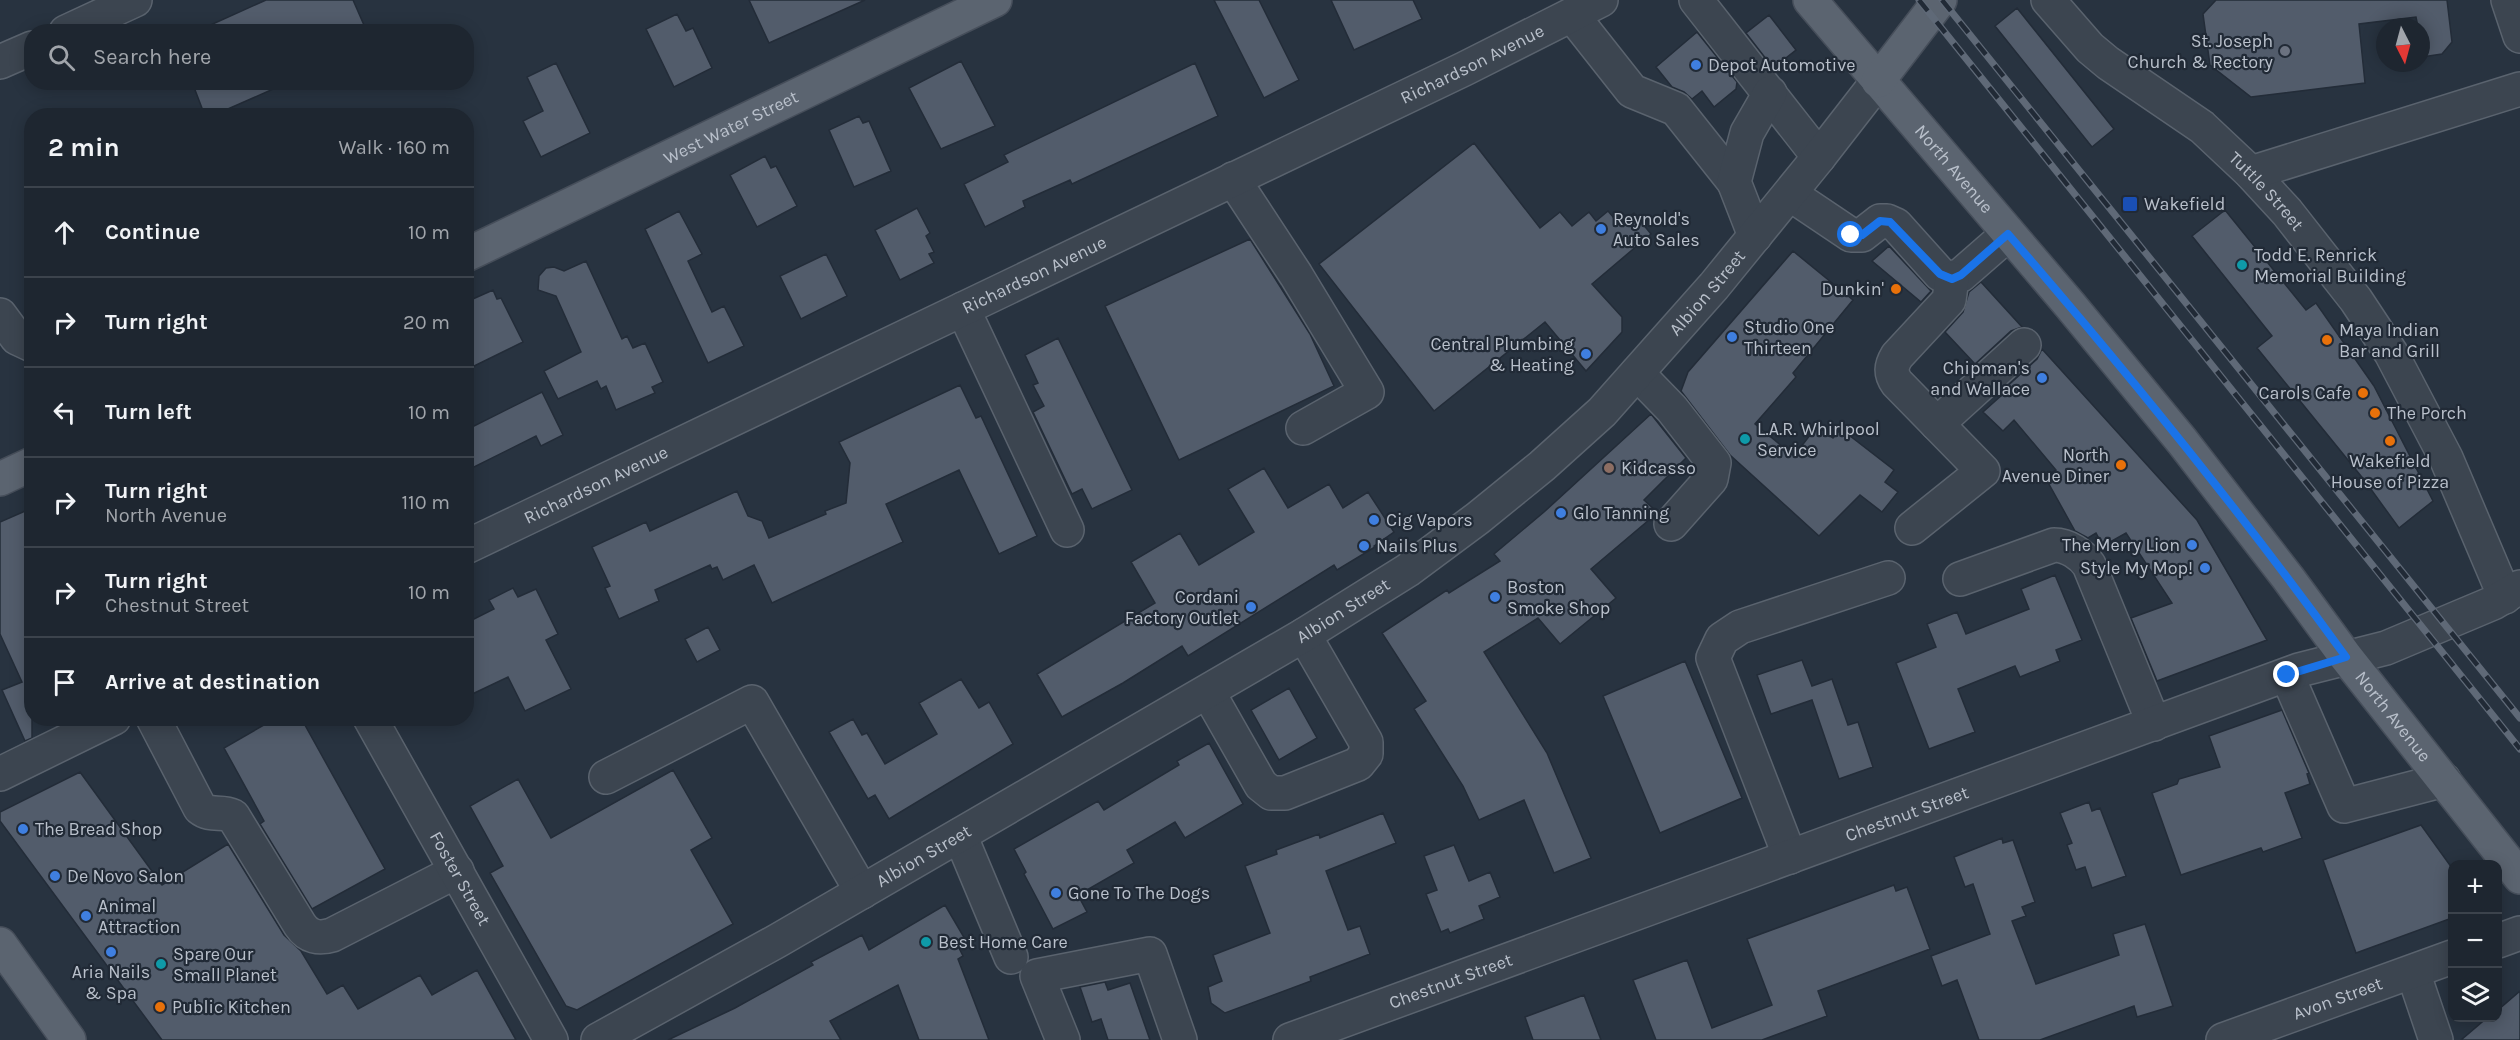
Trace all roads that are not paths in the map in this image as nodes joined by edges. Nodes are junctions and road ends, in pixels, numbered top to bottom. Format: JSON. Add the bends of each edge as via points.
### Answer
{"nodes":[{"id":1,"x":135,"y":0,"type":"edge"},
{"id":2,"x":995,"y":0,"type":"edge"},
{"id":3,"x":1601,"y":0,"type":"edge"},
{"id":4,"x":1696,"y":0,"type":"edge"},
{"id":5,"x":1810,"y":0,"type":"edge"},
{"id":6,"x":1940,"y":0,"type":"edge"},
{"id":7,"x":2048,"y":0,"type":"edge"},
{"id":8,"x":2508,"y":0,"type":"edge"},
{"id":9,"x":1572,"y":15,"type":"junction"},
{"id":10,"x":83,"y":24,"type":"edge"},
{"id":11,"x":2520,"y":36,"type":"edge"},
{"id":12,"x":24,"y":52,"type":"edge"},
{"id":13,"x":0,"y":62,"type":"edge"},
{"id":14,"x":1878,"y":81,"type":"junction"},
{"id":15,"x":2520,"y":89,"type":"edge"},
{"id":16,"x":1770,"y":93,"type":"junction"},
{"id":17,"x":1819,"y":157,"type":"junction"},
{"id":18,"x":2251,"y":173,"type":"junction"},
{"id":19,"x":1233,"y":179,"type":"junction"},
{"id":20,"x":1734,"y":182,"type":"junction"},
{"id":21,"x":1790,"y":194,"type":"junction"},
{"id":22,"x":2008,"y":234,"type":"junction"},
{"id":23,"x":1755,"y":236,"type":"junction"},
{"id":24,"x":474,"y":251,"type":"edge"},
{"id":25,"x":1952,"y":279,"type":"junction"},
{"id":26,"x":963,"y":309,"type":"junction"},
{"id":27,"x":0,"y":315,"type":"edge"},
{"id":28,"x":24,"y":341,"type":"edge"},
{"id":29,"x":2024,"y":345,"type":"dead end"},
{"id":30,"x":1637,"y":373,"type":"junction"},
{"id":31,"x":1937,"y":424,"type":"junction"},
{"id":32,"x":1303,"y":428,"type":"dead end"},
{"id":33,"x":24,"y":468,"type":"edge"},
{"id":34,"x":0,"y":479,"type":"edge"},
{"id":35,"x":1671,"y":524,"type":"dead end"},
{"id":36,"x":1912,"y":528,"type":"dead end"},
{"id":37,"x":1067,"y":530,"type":"dead end"},
{"id":38,"x":474,"y":543,"type":"edge"},
{"id":39,"x":1888,"y":578,"type":"dead end"},
{"id":40,"x":1960,"y":579,"type":"dead end"},
{"id":41,"x":2512,"y":592,"type":"edge"},
{"id":42,"x":1304,"y":636,"type":"junction"},
{"id":43,"x":2346,"y":657,"type":"junction"},
{"id":44,"x":2287,"y":675,"type":"junction"},
{"id":45,"x":1208,"y":692,"type":"junction"},
{"id":46,"x":2154,"y":723,"type":"junction"},
{"id":47,"x":98,"y":726,"type":"edge"},
{"id":48,"x":157,"y":726,"type":"edge"},
{"id":49,"x":375,"y":726,"type":"edge"},
{"id":50,"x":0,"y":774,"type":"edge"},
{"id":51,"x":606,"y":777,"type":"dead end"},
{"id":52,"x":2444,"y":780,"type":"junction"},
{"id":53,"x":960,"y":836,"type":"junction"},
{"id":54,"x":1790,"y":857,"type":"junction"},
{"id":55,"x":457,"y":872,"type":"junction"},
{"id":56,"x":2520,"y":878,"type":"edge"},
{"id":57,"x":862,"y":892,"type":"junction"},
{"id":58,"x":2520,"y":933,"type":"edge"},
{"id":59,"x":2502,"y":940,"type":"edge"},
{"id":60,"x":0,"y":944,"type":"edge"},
{"id":61,"x":1011,"y":957,"type":"dead end"},
{"id":62,"x":2448,"y":959,"type":"edge"},
{"id":63,"x":2413,"y":972,"type":"junction"},
{"id":64,"x":612,"y":1036,"type":"edge"},
{"id":65,"x":69,"y":1040,"type":"edge"},
{"id":66,"x":551,"y":1040,"type":"edge"},
{"id":67,"x":1062,"y":1040,"type":"edge"},
{"id":68,"x":1179,"y":1040,"type":"edge"},
{"id":69,"x":1290,"y":1040,"type":"edge"},
{"id":70,"x":2223,"y":1040,"type":"edge"},
{"id":71,"x":2436,"y":1040,"type":"edge"}],
"edges":[{"from":1,"to":10,"type":"street"},
{"from":2,"to":24,"type":"main road","name":"West Water Street"},
{"from":3,"to":9,"type":"street","name":"Richardson Avenue"},
{"from":4,"to":16,"type":"street"},
{"from":5,"to":14,"type":"main road","name":"North Avenue"},
{"from":6,"to":14,"type":"main road","name":"Albion Street"},
{"from":7,"to":18,"type":"street","name":"Tuttle Street","via":[[2090,48],[2202,128]]},
{"from":8,"to":11,"type":"street"},
{"from":9,"to":19,"type":"street","name":"Richardson Avenue"},
{"from":9,"to":20,"type":"street","via":[[1632,92],[1676,109]]},
{"from":12,"to":13,"type":"street"},
{"from":14,"to":17,"type":"street","name":"Albion Street"},
{"from":14,"to":22,"type":"main road","name":"North Avenue"},
{"from":15,"to":18,"type":"street"},
{"from":16,"to":17,"type":"street"},
{"from":16,"to":20,"type":"street","via":[[1747,133]]},
{"from":17,"to":21,"type":"street","name":"Albion Street"},
{"from":18,"to":41,"type":"street","name":"Tuttle Street","via":[[2326,261],[2391,353]]},
{"from":19,"to":26,"type":"street","name":"Richardson Avenue"},
{"from":19,"to":32,"type":"street","via":[[1367,392]]},
{"from":20,"to":23,"type":"street"},
{"from":21,"to":23,"type":"street","name":"Albion Street"},
{"from":21,"to":25,"type":"street","via":[[1851,235],[1862,235],[1883,220],[1893,223],[1940,274]]},
{"from":22,"to":25,"type":"street"},
{"from":22,"to":43,"type":"main road","name":"North Avenue","via":[[2195,458]]},
{"from":23,"to":30,"type":"street","name":"Albion Street"},
{"from":25,"to":31,"type":"street","via":[[1949,300],[1897,356],[1892,369],[1897,383]]},
{"from":26,"to":37,"type":"street"},
{"from":26,"to":38,"type":"street","name":"Richardson Avenue"},
{"from":27,"to":28,"type":"street"},
{"from":29,"to":31,"type":"street"},
{"from":30,"to":35,"type":"street","via":[[1672,409],[1714,463],[1711,479]]},
{"from":30,"to":42,"type":"street","name":"Albion Street","via":[[1602,412],[1478,518],[1408,570]]},
{"from":31,"to":36,"type":"street","via":[[1983,471]]},
{"from":33,"to":34,"type":"main road"},
{"from":39,"to":54,"type":"street","via":[[1740,627],[1722,639],[1713,658]]},
{"from":40,"to":46,"type":"street","via":[[2054,545],[2067,547],[2084,558]]},
{"from":41,"to":43,"type":"street","name":"Chestnut Street","via":[[2391,645]]},
{"from":42,"to":45,"type":"street","name":"Albion Street"},
{"from":42,"to":45,"type":"street","via":[[1365,738],[1367,750],[1358,764],[1285,793],[1271,794],[1261,785]]},
{"from":43,"to":44,"type":"street","name":"Chestnut Street"},
{"from":43,"to":52,"type":"main road","name":"North Avenue"},
{"from":44,"to":46,"type":"street","name":"Chestnut Street"},
{"from":44,"to":52,"type":"street","via":[[2344,806]]},
{"from":45,"to":53,"type":"street","name":"Albion Street"},
{"from":46,"to":54,"type":"street","name":"Chestnut Street"},
{"from":47,"to":50,"type":"street"},
{"from":48,"to":55,"type":"street","via":[[200,808],[232,816],[310,935],[332,934]]},
{"from":49,"to":55,"type":"street","name":"Foster Street"},
{"from":51,"to":57,"type":"street","via":[[752,702]]},
{"from":52,"to":56,"type":"main road","name":"North Avenue"},
{"from":53,"to":57,"type":"street","name":"Albion Street"},
{"from":53,"to":61,"type":"street"},
{"from":54,"to":69,"type":"street","name":"Chestnut Street"},
{"from":55,"to":66,"type":"street","name":"Foster Street"},
{"from":57,"to":64,"type":"street","name":"Albion Street"},
{"from":58,"to":59,"type":"street"},
{"from":60,"to":65,"type":"main road"},
{"from":62,"to":63,"type":"street","name":"Avon Street"},
{"from":63,"to":70,"type":"street","name":"Avon Street"},
{"from":63,"to":71,"type":"street"},
{"from":67,"to":68,"type":"street","via":[[1037,976],[1150,954]]}]}
